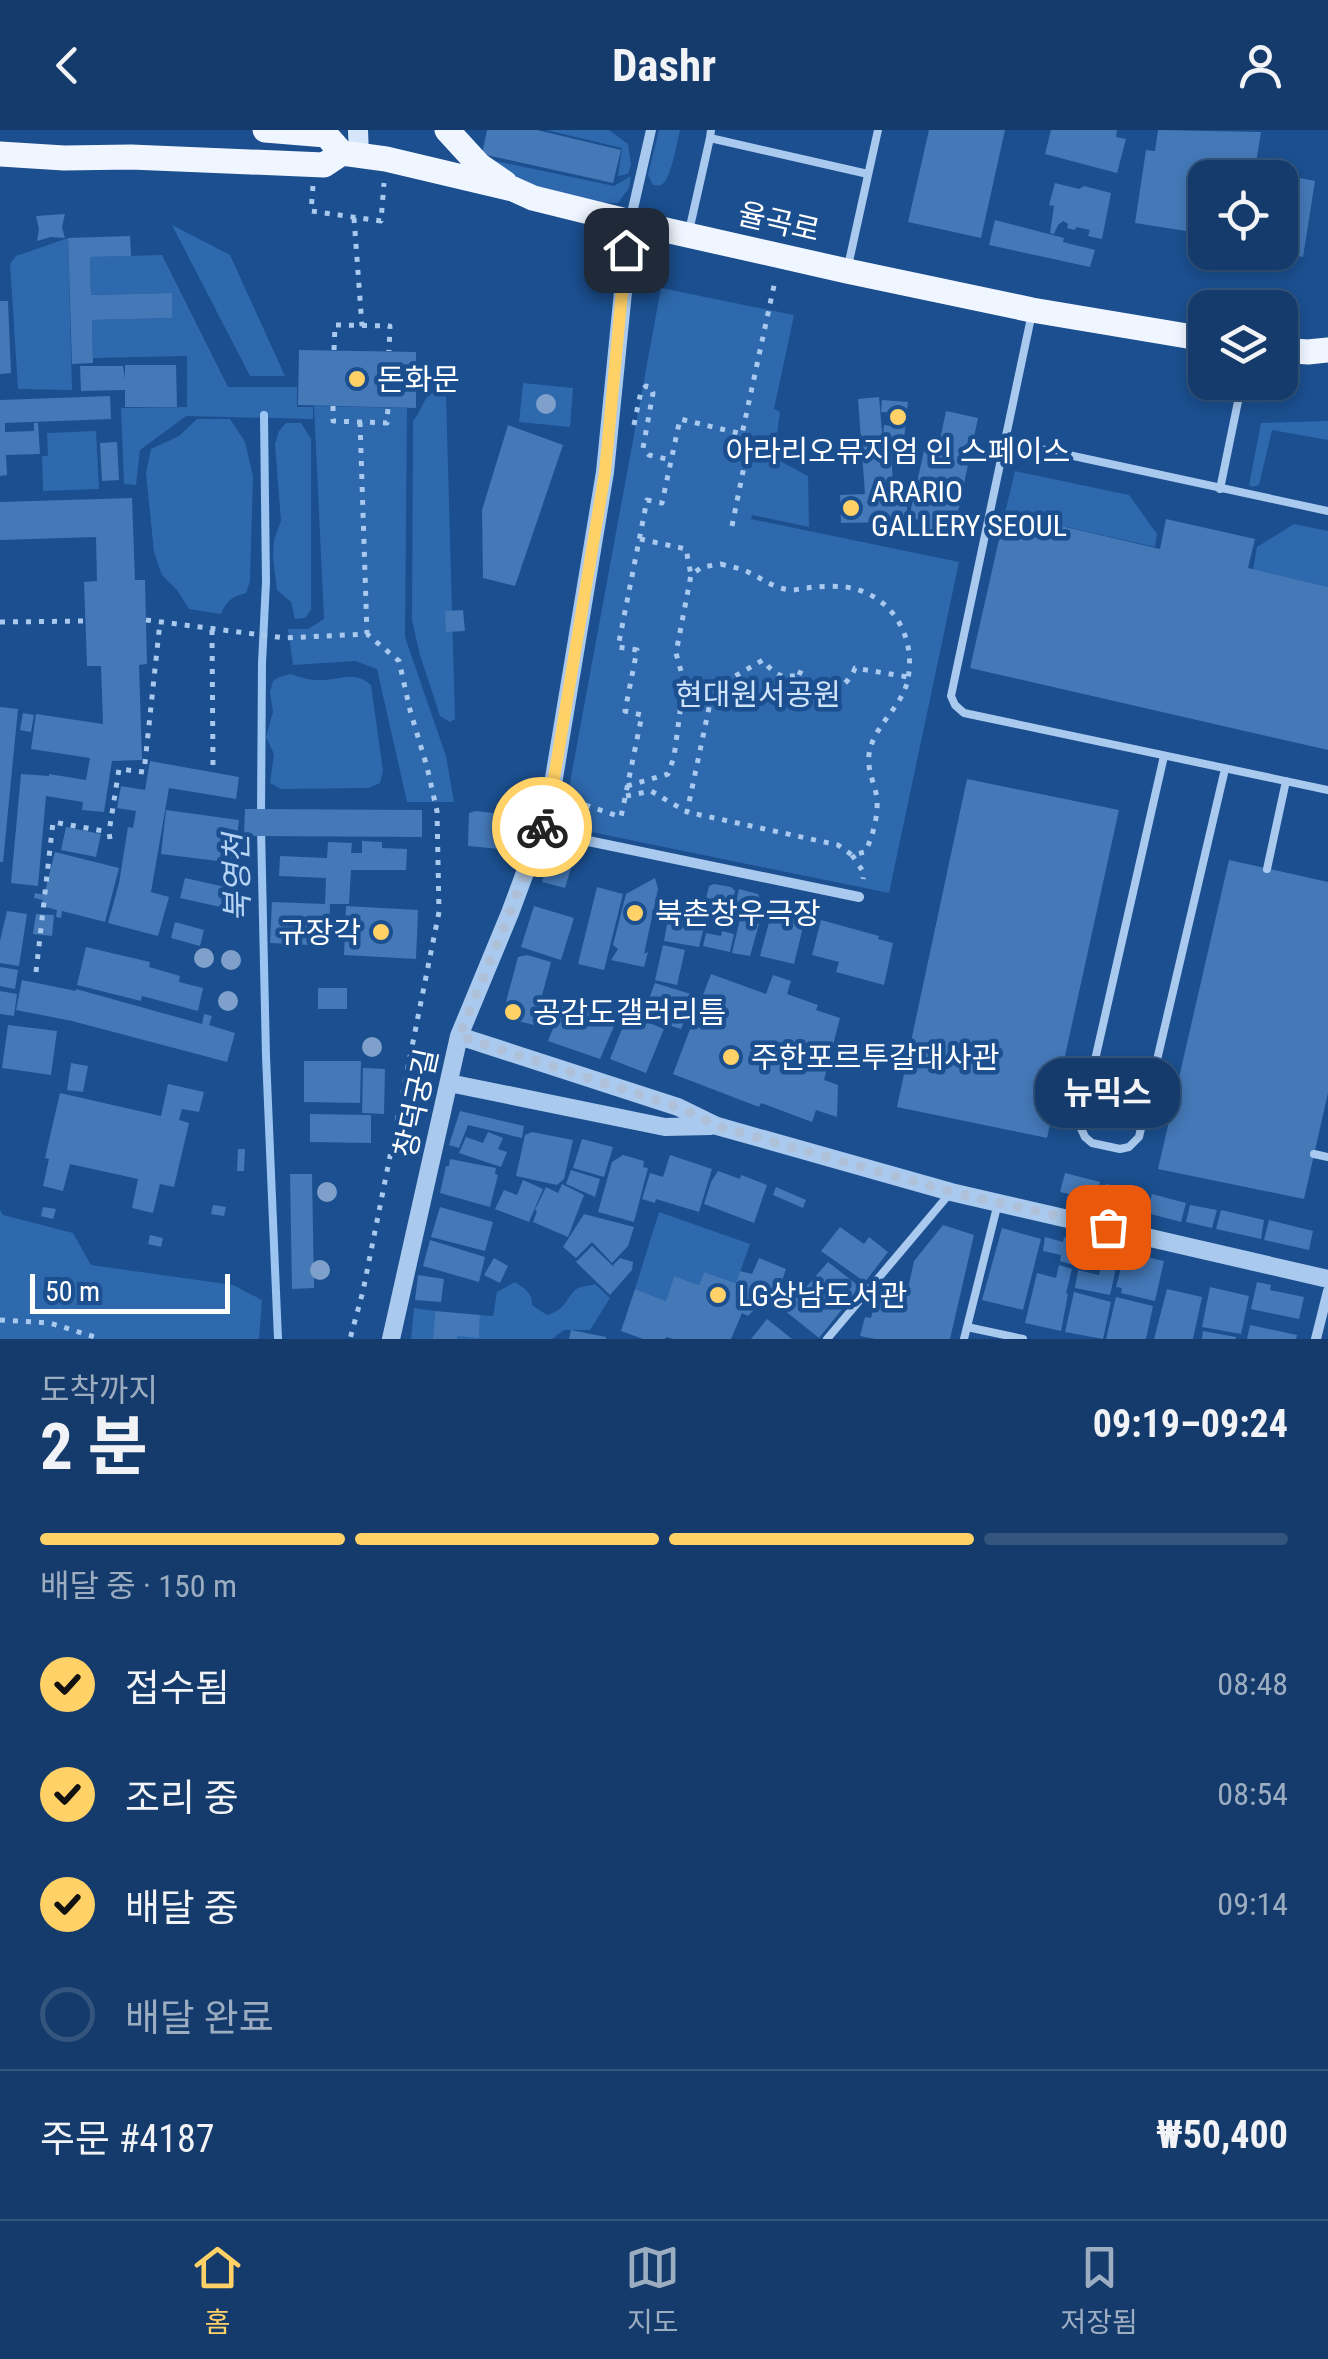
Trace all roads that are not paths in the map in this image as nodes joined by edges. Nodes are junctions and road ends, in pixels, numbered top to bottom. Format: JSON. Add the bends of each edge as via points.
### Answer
{"nodes":[{"id":1,"x":265,"y":130,"type":"edge"},
{"id":2,"x":447,"y":130,"type":"edge"},
{"id":3,"x":651,"y":130,"type":"edge"},
{"id":4,"x":878,"y":130,"type":"edge"},
{"id":5,"x":710,"y":134,"type":"edge"},
{"id":6,"x":353,"y":146,"type":"edge"},
{"id":7,"x":0,"y":154,"type":"edge"},
{"id":8,"x":868,"y":174,"type":"junction"},
{"id":9,"x":513,"y":189,"type":"junction"},
{"id":10,"x":630,"y":222,"type":"junction"},
{"id":11,"x":688,"y":234,"type":"junction"},
{"id":12,"x":848,"y":270,"type":"junction"},
{"id":13,"x":1032,"y":310,"type":"junction"},
{"id":14,"x":1188,"y":337,"type":"edge"},
{"id":15,"x":1328,"y":350,"type":"edge"},
{"id":16,"x":1298,"y":351,"type":"edge"},
{"id":17,"x":1238,"y":400,"type":"edge"},
{"id":18,"x":1004,"y":441,"type":"junction"},
{"id":19,"x":1220,"y":488,"type":"junction"},
{"id":20,"x":1328,"y":511,"type":"edge"},
{"id":21,"x":1164,"y":756,"type":"junction"},
{"id":22,"x":1225,"y":769,"type":"junction"},
{"id":23,"x":1286,"y":782,"type":"junction"},
{"id":24,"x":1328,"y":790,"type":"edge"},
{"id":25,"x":540,"y":831,"type":"junction"},
{"id":26,"x":1267,"y":869,"type":"dead end"},
{"id":27,"x":860,"y":896,"type":"road end"},
{"id":28,"x":459,"y":1036,"type":"junction"},
{"id":29,"x":449,"y":1082,"type":"junction"},
{"id":30,"x":717,"y":1126,"type":"junction"},
{"id":31,"x":1314,"y":1154,"type":"dead end"},
{"id":32,"x":1328,"y":1157,"type":"edge"},
{"id":33,"x":951,"y":1192,"type":"junction"},
{"id":34,"x":999,"y":1202,"type":"junction"},
{"id":35,"x":1328,"y":1279,"type":"edge"},
{"id":36,"x":1328,"y":1291,"type":"edge"},
{"id":37,"x":967,"y":1326,"type":"junction"},
{"id":38,"x":391,"y":1339,"type":"edge"},
{"id":39,"x":827,"y":1339,"type":"edge"},
{"id":40,"x":964,"y":1339,"type":"edge"},
{"id":41,"x":1023,"y":1339,"type":"edge"},
{"id":42,"x":1316,"y":1339,"type":"edge"}],
"edges":[{"from":1,"to":6,"type":"main road","name":"율곡로","via":[[326,135]]},
{"from":2,"to":9,"type":"main road"},
{"from":3,"to":10,"type":"street"},
{"from":4,"to":8,"type":"lane"},
{"from":5,"to":8,"type":"lane"},
{"from":5,"to":11,"type":"lane"},
{"from":6,"to":7,"type":"main road","name":"율곡로","via":[[324,165]]},
{"from":6,"to":9,"type":"main road","name":"율곡로"},
{"from":8,"to":12,"type":"lane"},
{"from":9,"to":10,"type":"main road","name":"율곡로"},
{"from":10,"to":11,"type":"main road","name":"율곡로"},
{"from":10,"to":25,"type":"street","name":"창덕궁길","via":[[605,472]]},
{"from":11,"to":12,"type":"main road","name":"율곡로"},
{"from":12,"to":13,"type":"main road","name":"율곡로"},
{"from":13,"to":14,"type":"main road","name":"율곡로"},
{"from":13,"to":18,"type":"lane"},
{"from":15,"to":16,"type":"main road"},
{"from":17,"to":19,"type":"lane"},
{"from":18,"to":19,"type":"lane"},
{"from":18,"to":21,"type":"lane","via":[[951,696],[955,705],[964,713]]},
{"from":19,"to":20,"type":"lane"},
{"from":21,"to":22,"type":"lane"},
{"from":21,"to":22,"type":"lane","via":[[1080,1126],[1092,1143],[1120,1149],[1139,1137]]},
{"from":22,"to":23,"type":"lane"},
{"from":23,"to":24,"type":"lane"},
{"from":23,"to":26,"type":"lane"},
{"from":25,"to":27,"type":"street"},
{"from":25,"to":28,"type":"street","name":"창덕궁길"},
{"from":28,"to":29,"type":"street","name":"창덕궁길"},
{"from":28,"to":30,"type":"street","via":[[678,1107]]},
{"from":29,"to":30,"type":"street","via":[[665,1127]]},
{"from":29,"to":38,"type":"street","name":"창덕궁길"},
{"from":30,"to":33,"type":"street"},
{"from":31,"to":32,"type":"lane"},
{"from":33,"to":34,"type":"street"},
{"from":33,"to":39,"type":"lane"},
{"from":34,"to":35,"type":"street"},
{"from":34,"to":37,"type":"lane"},
{"from":36,"to":42,"type":"street"},
{"from":37,"to":40,"type":"lane"},
{"from":37,"to":41,"type":"lane"}]}
